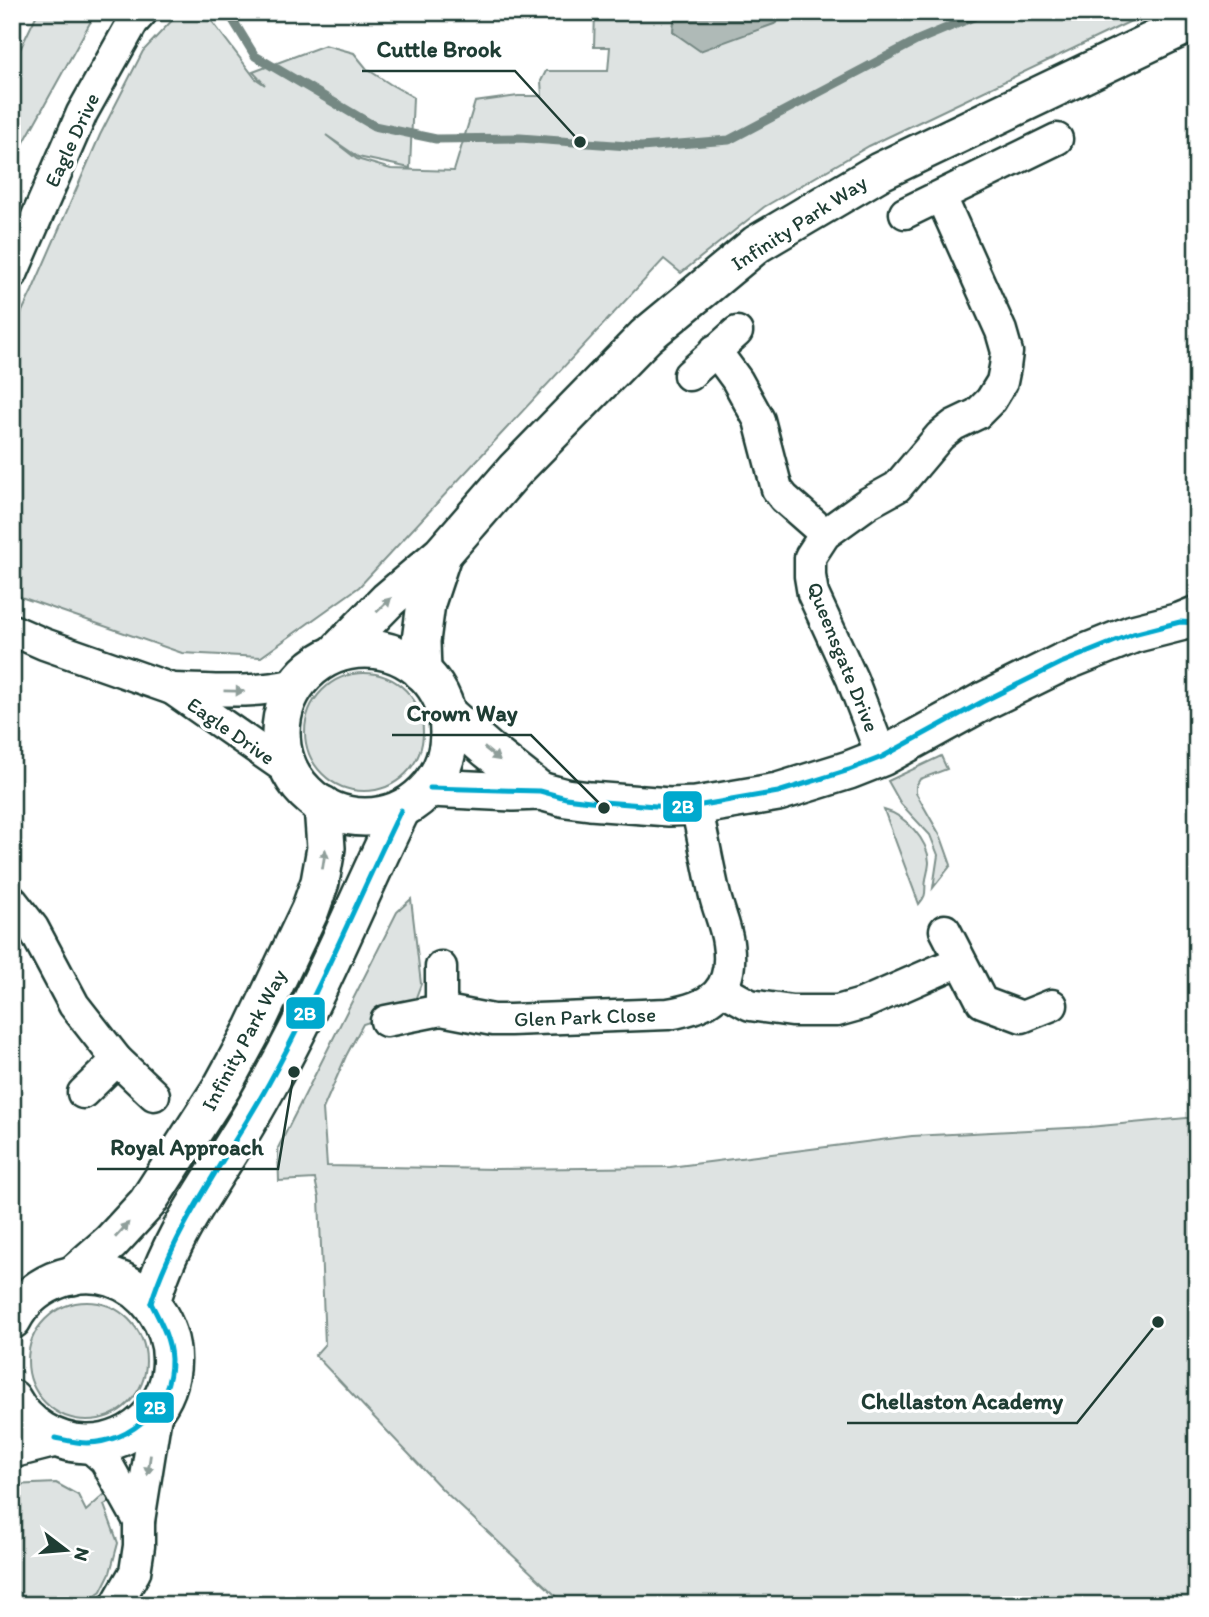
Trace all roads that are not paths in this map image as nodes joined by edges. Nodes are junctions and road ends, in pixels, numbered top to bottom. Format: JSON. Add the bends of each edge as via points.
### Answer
{"nodes":[{"id":1,"x":142,"y":12,"type":"edge"},
{"id":2,"x":1197,"y":20,"type":"edge"},
{"id":3,"x":1057,"y":139,"type":"dead end"},
{"id":4,"x":941,"y":197,"type":"junction"},
{"id":5,"x":905,"y":213,"type":"dead end"},
{"id":6,"x":12,"y":274,"type":"edge"},
{"id":7,"x":689,"y":375,"type":"dead end"},
{"id":8,"x":825,"y":534,"type":"junction"},
{"id":9,"x":442,"y":554,"type":"junction"},
{"id":10,"x":1191,"y":620,"type":"edge"},
{"id":11,"x":12,"y":630,"type":"edge"},
{"id":12,"x":336,"y":653,"type":"junction"},
{"id":13,"x":422,"y":672,"type":"junction"},
{"id":14,"x":295,"y":684,"type":"junction"},
{"id":15,"x":172,"y":689,"type":"junction"},
{"id":16,"x":446,"y":713,"type":"junction"},
{"id":17,"x":882,"y":757,"type":"junction"},
{"id":18,"x":291,"y":772,"type":"junction"},
{"id":19,"x":430,"y":788,"type":"junction"},
{"id":20,"x":540,"y":791,"type":"junction"},
{"id":21,"x":323,"y":805,"type":"junction"},
{"id":22,"x":696,"y":806,"type":"junction"},
{"id":23,"x":401,"y":810,"type":"junction"},
{"id":24,"x":12,"y":901,"type":"edge"},
{"id":25,"x":945,"y":930,"type":"dead end"},
{"id":26,"x":960,"y":961,"type":"junction"},
{"id":27,"x":441,"y":967,"type":"dead end"},
{"id":28,"x":723,"y":990,"type":"junction"},
{"id":29,"x":1052,"y":1005,"type":"dead end"},
{"id":30,"x":441,"y":1010,"type":"junction"},
{"id":31,"x":386,"y":1021,"type":"dead end"},
{"id":32,"x":117,"y":1060,"type":"junction"},
{"id":33,"x":83,"y":1093,"type":"dead end"},
{"id":34,"x":155,"y":1095,"type":"dead end"},
{"id":35,"x":72,"y":1276,"type":"junction"},
{"id":36,"x":151,"y":1303,"type":"junction"},
{"id":37,"x":16,"y":1306,"type":"edge"},
{"id":38,"x":12,"y":1399,"type":"edge"},
{"id":39,"x":157,"y":1408,"type":"junction"},
{"id":40,"x":71,"y":1441,"type":"junction"},
{"id":41,"x":12,"y":1449,"type":"edge"},
{"id":42,"x":139,"y":1521,"type":"junction"},
{"id":43,"x":116,"y":1605,"type":"edge"}],
"edges":[{"from":1,"to":6,"type":"street","name":"Eagle Drive","via":[[82,113]]},
{"from":2,"to":9,"type":"street","name":"Infinity Park Way","via":[[879,172],[757,244],[608,373],[514,470]]},
{"from":3,"to":4,"type":"street"},
{"from":4,"to":5,"type":"street"},
{"from":4,"to":8,"type":"street","name":"Queensgate Drive","via":[[1007,352],[1002,382],[977,414],[940,436],[897,487]]},
{"from":7,"to":8,"type":"street","via":[[726,341],[737,380],[759,420],[777,489]]},
{"from":8,"to":17,"type":"street","name":"Queensgate Drive","via":[[810,557],[813,594]]},
{"from":12,"to":9,"type":"street","name":"Infinity Park Way","one_way":true},
{"from":9,"to":13,"type":"street","name":"Infinity Park Way","via":[[426,603]]},
{"from":10,"to":17,"type":"street","via":[[1133,634],[1061,663]]},
{"from":11,"to":15,"type":"street","name":"Eagle Drive"},
{"from":12,"to":13,"type":"street","via":[[386,653]]},
{"from":12,"to":14,"type":"street"},
{"from":13,"to":16,"type":"street","via":[[438,691]]},
{"from":15,"to":14,"type":"street","name":"Eagle Drive","one_way":true,"via":[[241,692]]},
{"from":14,"to":18,"type":"street","via":[[282,718],[281,743]]},
{"from":15,"to":18,"type":"street","name":"Eagle Drive"},
{"from":16,"to":19,"type":"street","via":[[446,755]]},
{"from":16,"to":20,"type":"street","one_way":true},
{"from":17,"to":22,"type":"street","via":[[778,792]]},
{"from":18,"to":21,"type":"street"},
{"from":19,"to":20,"type":"street"},
{"from":19,"to":23,"type":"street"},
{"from":20,"to":22,"type":"street","via":[[619,805]]},
{"from":21,"to":23,"type":"street","via":[[365,817]]},
{"from":35,"to":21,"type":"street","name":"Infinity Park Way","one_way":true,"via":[[147,1203],[254,1028],[320,881],[326,848]]},
{"from":22,"to":28,"type":"street","via":[[728,942]]},
{"from":23,"to":36,"type":"street","name":"Infinity Park Way","via":[[282,1060],[170,1248]]},
{"from":24,"to":32,"type":"street","via":[[33,928],[74,1005]]},
{"from":25,"to":26,"type":"street"},
{"from":26,"to":28,"type":"street","via":[[837,1011],[750,1005]]},
{"from":26,"to":29,"type":"street","via":[[982,1002],[1022,1017]]},
{"from":27,"to":30,"type":"street"},
{"from":28,"to":30,"type":"street","name":"Glen Park Close","via":[[701,1006],[668,1014],[493,1020]]},
{"from":30,"to":31,"type":"street","name":"Glen Park Close"},
{"from":32,"to":33,"type":"street"},
{"from":32,"to":34,"type":"street"},
{"from":35,"to":36,"type":"street","via":[[115,1279]]},
{"from":35,"to":37,"type":"street","via":[[45,1285]]},
{"from":36,"to":39,"type":"street","via":[[166,1327],[172,1354],[169,1382]]},
{"from":38,"to":40,"type":"street","via":[[40,1430]]},
{"from":39,"to":40,"type":"street","via":[[127,1434],[104,1443]]},
{"from":39,"to":42,"type":"street","one_way":true},
{"from":40,"to":41,"type":"street"},
{"from":40,"to":42,"type":"street","via":[[105,1460]]},
{"from":42,"to":43,"type":"street","via":[[135,1572]]}]}
